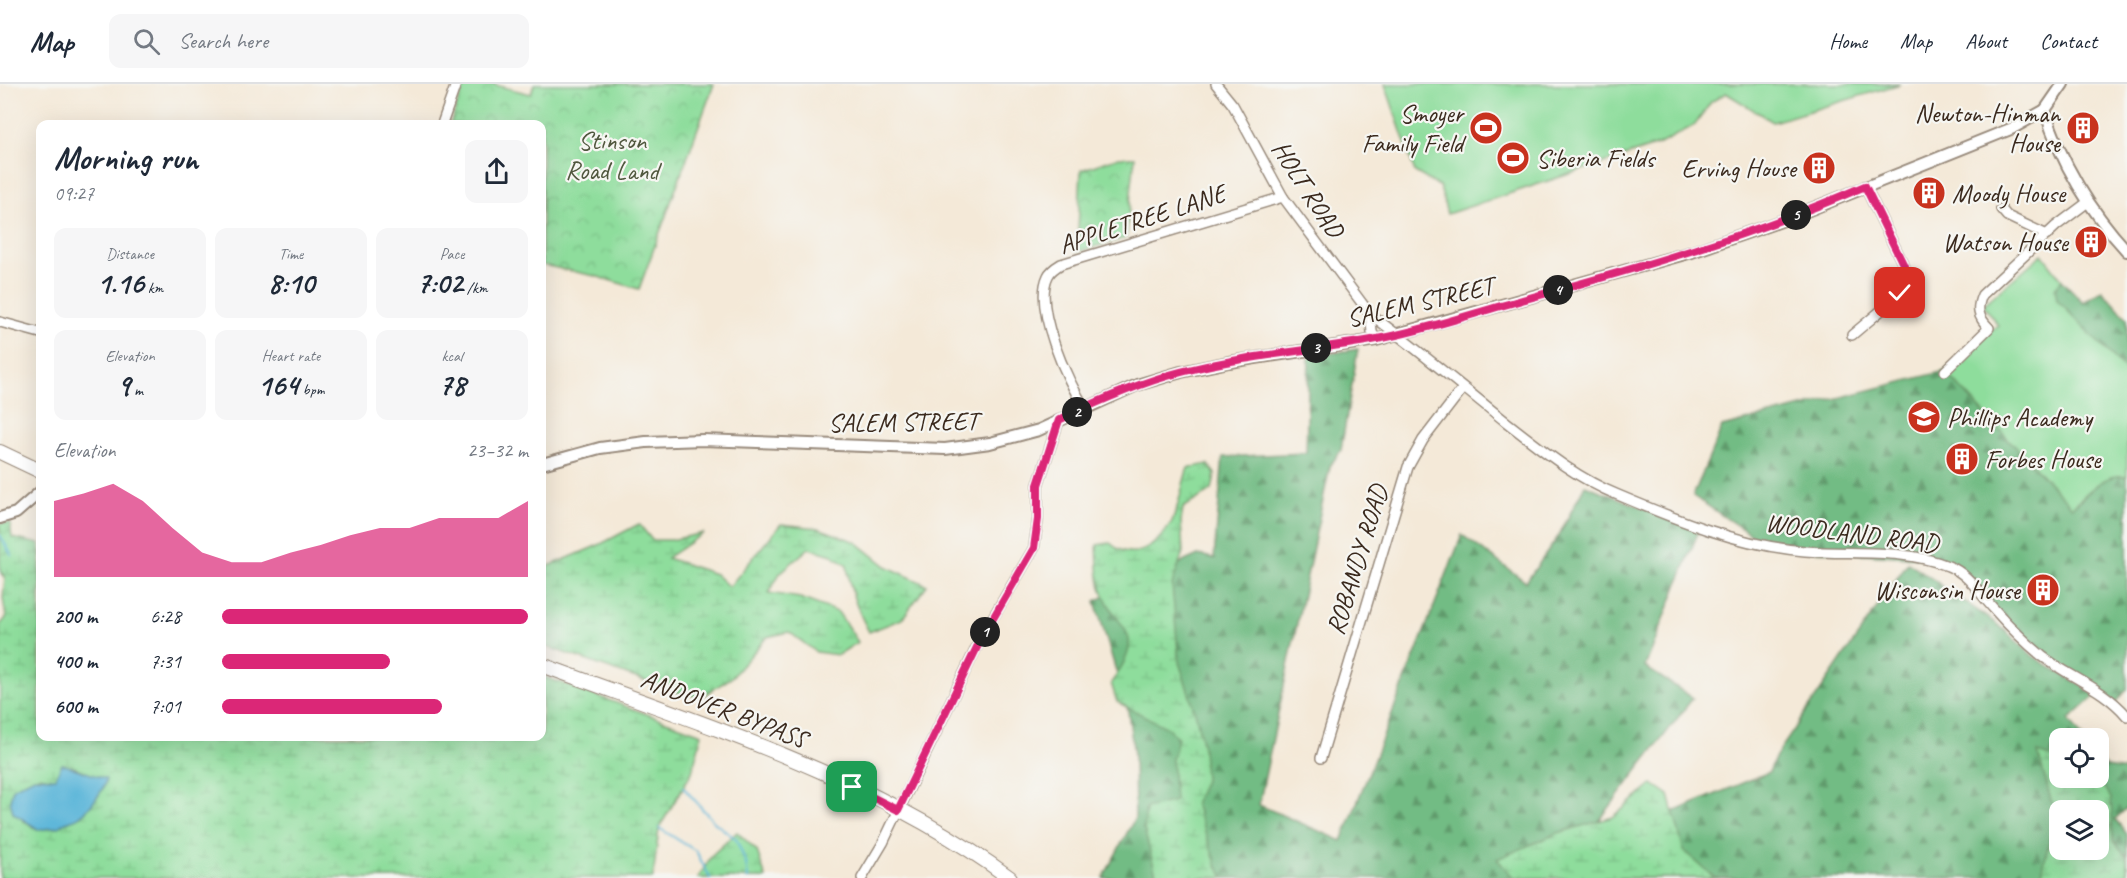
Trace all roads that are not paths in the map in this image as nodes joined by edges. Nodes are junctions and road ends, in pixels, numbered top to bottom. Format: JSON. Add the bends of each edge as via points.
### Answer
{"nodes":[{"id":1,"x":456,"y":84,"type":"edge"},
{"id":2,"x":1216,"y":84,"type":"edge"},
{"id":3,"x":2063,"y":84,"type":"edge"},
{"id":4,"x":2045,"y":110,"type":"junction"},
{"id":5,"x":443,"y":120,"type":"edge"},
{"id":6,"x":1865,"y":186,"type":"junction"},
{"id":7,"x":1282,"y":197,"type":"junction"},
{"id":8,"x":2088,"y":202,"type":"junction"},
{"id":9,"x":2001,"y":209,"type":"dead end"},
{"id":10,"x":2046,"y":235,"type":"junction"},
{"id":11,"x":2127,"y":251,"type":"edge"},
{"id":12,"x":1370,"y":314,"type":"junction"},
{"id":13,"x":0,"y":322,"type":"edge"},
{"id":14,"x":36,"y":332,"type":"edge"},
{"id":15,"x":1396,"y":334,"type":"junction"},
{"id":16,"x":1852,"y":335,"type":"dead end"},
{"id":17,"x":1376,"y":340,"type":"junction"},
{"id":18,"x":1945,"y":371,"type":"dead end"},
{"id":19,"x":1463,"y":388,"type":"junction"},
{"id":20,"x":1085,"y":408,"type":"junction"},
{"id":21,"x":1059,"y":420,"type":"junction"},
{"id":22,"x":0,"y":452,"type":"edge"},
{"id":23,"x":546,"y":463,"type":"edge"},
{"id":24,"x":36,"y":469,"type":"edge"},
{"id":25,"x":36,"y":496,"type":"edge"},
{"id":26,"x":0,"y":518,"type":"edge"},
{"id":27,"x":546,"y":667,"type":"edge"},
{"id":28,"x":2127,"y":716,"type":"edge"},
{"id":29,"x":1321,"y":758,"type":"dead end"},
{"id":30,"x":898,"y":810,"type":"junction"},
{"id":31,"x":862,"y":878,"type":"edge"},
{"id":32,"x":1010,"y":878,"type":"edge"}],
"edges":[{"from":1,"to":5,"type":"street"},
{"from":2,"to":7,"type":"street","name":"HOLT ROAD","via":[[1233,105]]},
{"from":3,"to":4,"type":"street","name":"SALEM STREET"},
{"from":4,"to":6,"type":"street","name":"SALEM STREET","via":[[2013,128]]},
{"from":4,"to":8,"type":"street","via":[[2051,131]]},
{"from":6,"to":15,"type":"street","name":"SALEM STREET","via":[[1692,252]]},
{"from":6,"to":16,"type":"street","via":[[1909,282]]},
{"from":7,"to":12,"type":"street","name":"HOLT ROAD"},
{"from":7,"to":20,"type":"street","name":"APPLETREE LANE","via":[[1061,264],[1051,271],[1044,298],[1055,345]]},
{"from":8,"to":10,"type":"street"},
{"from":8,"to":11,"type":"street"},
{"from":9,"to":10,"type":"street","via":[[2007,216]]},
{"from":10,"to":18,"type":"street","via":[[1982,295],[1978,313],[1989,328]]},
{"from":12,"to":15,"type":"street","name":"HOLT ROAD"},
{"from":12,"to":17,"type":"street","name":"HOLT ROAD"},
{"from":13,"to":14,"type":"street"},
{"from":15,"to":17,"type":"street","name":"SALEM STREET"},
{"from":15,"to":19,"type":"street","name":"WOODLAND ROAD"},
{"from":17,"to":20,"type":"street","name":"SALEM STREET","via":[[1182,372],[1137,385]]},
{"from":19,"to":28,"type":"street","name":"WOODLAND ROAD","via":[[1574,473],[1617,495],[1688,522],[1760,544],[1805,551],[1904,555],[1950,566],[1977,588],[2009,627],[2036,651],[2102,691]]},
{"from":19,"to":29,"type":"street","name":"ROBANDY ROAD","via":[[1423,440],[1408,467]]},
{"from":20,"to":21,"type":"street","name":"SALEM STREET"},
{"from":21,"to":23,"type":"street","name":"SALEM STREET","via":[[1039,430],[967,448],[828,447],[703,440],[646,442],[600,448]]},
{"from":21,"to":30,"type":"street","via":[[1038,485],[1034,548],[981,639]]},
{"from":22,"to":24,"type":"main road"},
{"from":25,"to":26,"type":"street","via":[[16,513]]},
{"from":27,"to":30,"type":"main road","name":"ANDOVER BYPASS","via":[[771,751]]},
{"from":30,"to":31,"type":"street"},
{"from":30,"to":32,"type":"main road","name":"ANDOVER BYPASS"}]}
